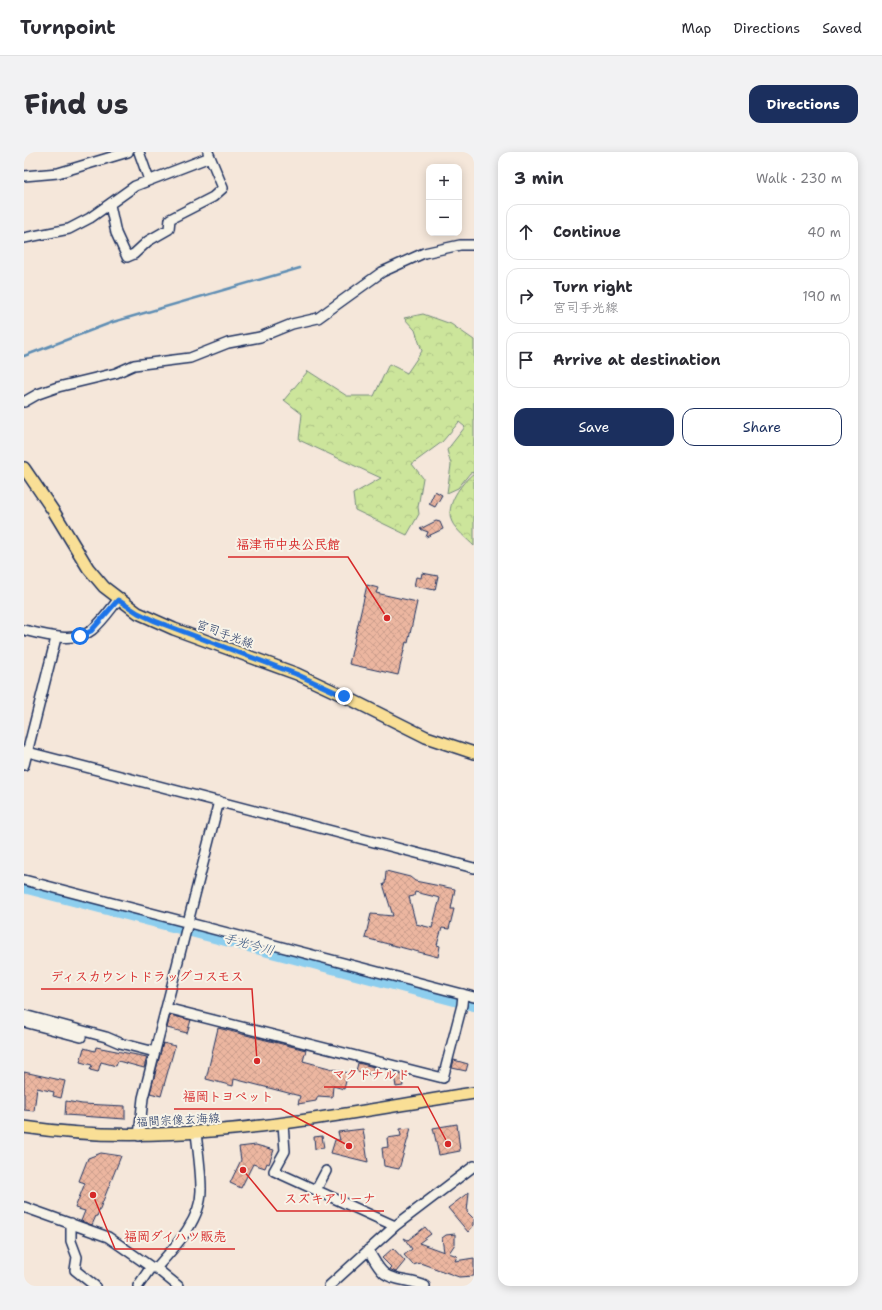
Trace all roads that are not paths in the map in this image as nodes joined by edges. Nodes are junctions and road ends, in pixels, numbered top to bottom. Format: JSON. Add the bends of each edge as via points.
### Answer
{"nodes":[{"id":1,"x":128,"y":152,"type":"edge"},
{"id":2,"x":139,"y":152,"type":"edge"},
{"id":3,"x":209,"y":154,"type":"edge"},
{"id":4,"x":24,"y":176,"type":"edge"},
{"id":5,"x":148,"y":180,"type":"junction"},
{"id":6,"x":110,"y":205,"type":"junction"},
{"id":7,"x":24,"y":238,"type":"edge"},
{"id":8,"x":474,"y":244,"type":"edge"},
{"id":9,"x":24,"y":402,"type":"edge"},
{"id":10,"x":24,"y":468,"type":"edge"},
{"id":11,"x":118,"y":600,"type":"junction"},
{"id":12,"x":24,"y":630,"type":"edge"},
{"id":13,"x":56,"y":638,"type":"junction"},
{"id":14,"x":26,"y":751,"type":"edge"},
{"id":15,"x":474,"y":753,"type":"edge"},
{"id":16,"x":24,"y":764,"type":"edge"},
{"id":17,"x":219,"y":801,"type":"junction"},
{"id":18,"x":474,"y":868,"type":"edge"},
{"id":19,"x":24,"y":880,"type":"edge"},
{"id":20,"x":187,"y":926,"type":"junction"},
{"id":21,"x":474,"y":997,"type":"edge"},
{"id":22,"x":463,"y":998,"type":"junction"},
{"id":23,"x":166,"y":1008,"type":"junction"},
{"id":24,"x":24,"y":1015,"type":"edge"},
{"id":25,"x":24,"y":1022,"type":"edge"},
{"id":26,"x":42,"y":1023,"type":"junction"},
{"id":27,"x":155,"y":1052,"type":"junction"},
{"id":28,"x":474,"y":1092,"type":"edge"},
{"id":29,"x":284,"y":1124,"type":"junction"},
{"id":30,"x":24,"y":1127,"type":"edge"},
{"id":31,"x":196,"y":1133,"type":"junction"},
{"id":32,"x":139,"y":1136,"type":"junction"},
{"id":33,"x":474,"y":1166,"type":"edge"},
{"id":34,"x":326,"y":1171,"type":"dead end"},
{"id":35,"x":316,"y":1190,"type":"junction"},
{"id":36,"x":24,"y":1207,"type":"edge"},
{"id":37,"x":71,"y":1224,"type":"junction"},
{"id":38,"x":395,"y":1226,"type":"junction"},
{"id":39,"x":368,"y":1250,"type":"junction"},
{"id":40,"x":154,"y":1268,"type":"junction"},
{"id":41,"x":95,"y":1286,"type":"edge"},
{"id":42,"x":138,"y":1286,"type":"edge"},
{"id":43,"x":178,"y":1286,"type":"edge"},
{"id":44,"x":329,"y":1286,"type":"edge"},
{"id":45,"x":425,"y":1286,"type":"edge"}],
"edges":[{"from":1,"to":4,"type":"street","via":[[58,173]]},
{"from":2,"to":5,"type":"street"},
{"from":3,"to":5,"type":"street"},
{"from":3,"to":6,"type":"street","via":[[223,188],[213,197],[170,219],[168,229],[127,257],[116,233]]},
{"from":5,"to":6,"type":"street","via":[[135,186]]},
{"from":6,"to":7,"type":"street","via":[[70,229]]},
{"from":8,"to":9,"type":"street","via":[[424,254],[382,272],[318,318],[292,324],[260,337],[228,343],[190,358],[134,365],[58,387]]},
{"from":10,"to":11,"type":"main road","name":"宮司手光線","via":[[88,568]]},
{"from":11,"to":13,"type":"street","via":[[91,631],[80,636]]},
{"from":11,"to":15,"type":"main road","name":"宮司手光線","via":[[155,621],[296,674],[426,737]]},
{"from":12,"to":13,"type":"street"},
{"from":13,"to":14,"type":"street"},
{"from":14,"to":16,"type":"street"},
{"from":14,"to":17,"type":"street"},
{"from":17,"to":18,"type":"street"},
{"from":17,"to":20,"type":"street"},
{"from":19,"to":20,"type":"street"},
{"from":20,"to":22,"type":"street"},
{"from":20,"to":23,"type":"street"},
{"from":21,"to":22,"type":"street"},
{"from":22,"to":23,"type":"street","via":[[443,1078]]},
{"from":23,"to":27,"type":"street"},
{"from":24,"to":26,"type":"street"},
{"from":25,"to":26,"type":"street"},
{"from":26,"to":27,"type":"street","via":[[106,1037]]},
{"from":27,"to":32,"type":"street","via":[[143,1098]]},
{"from":28,"to":29,"type":"main road","name":"福間宗像玄海線"},
{"from":29,"to":31,"type":"main road","name":"福間宗像玄海線"},
{"from":29,"to":35,"type":"street","via":[[285,1151],[274,1171]]},
{"from":30,"to":32,"type":"main road","name":"福間宗像玄海線"},
{"from":31,"to":32,"type":"main road","name":"福間宗像玄海線"},
{"from":31,"to":40,"type":"street","via":[[201,1190],[198,1205],[179,1242]]},
{"from":33,"to":38,"type":"street"},
{"from":34,"to":35,"type":"street"},
{"from":35,"to":38,"type":"street"},
{"from":36,"to":37,"type":"street"},
{"from":37,"to":40,"type":"street","via":[[108,1238]]},
{"from":37,"to":41,"type":"street","via":[[71,1241],[77,1257],[75,1270]]},
{"from":38,"to":39,"type":"street"},
{"from":39,"to":44,"type":"street"},
{"from":39,"to":45,"type":"street","via":[[383,1273]]},
{"from":40,"to":42,"type":"street"},
{"from":40,"to":43,"type":"street"}]}
